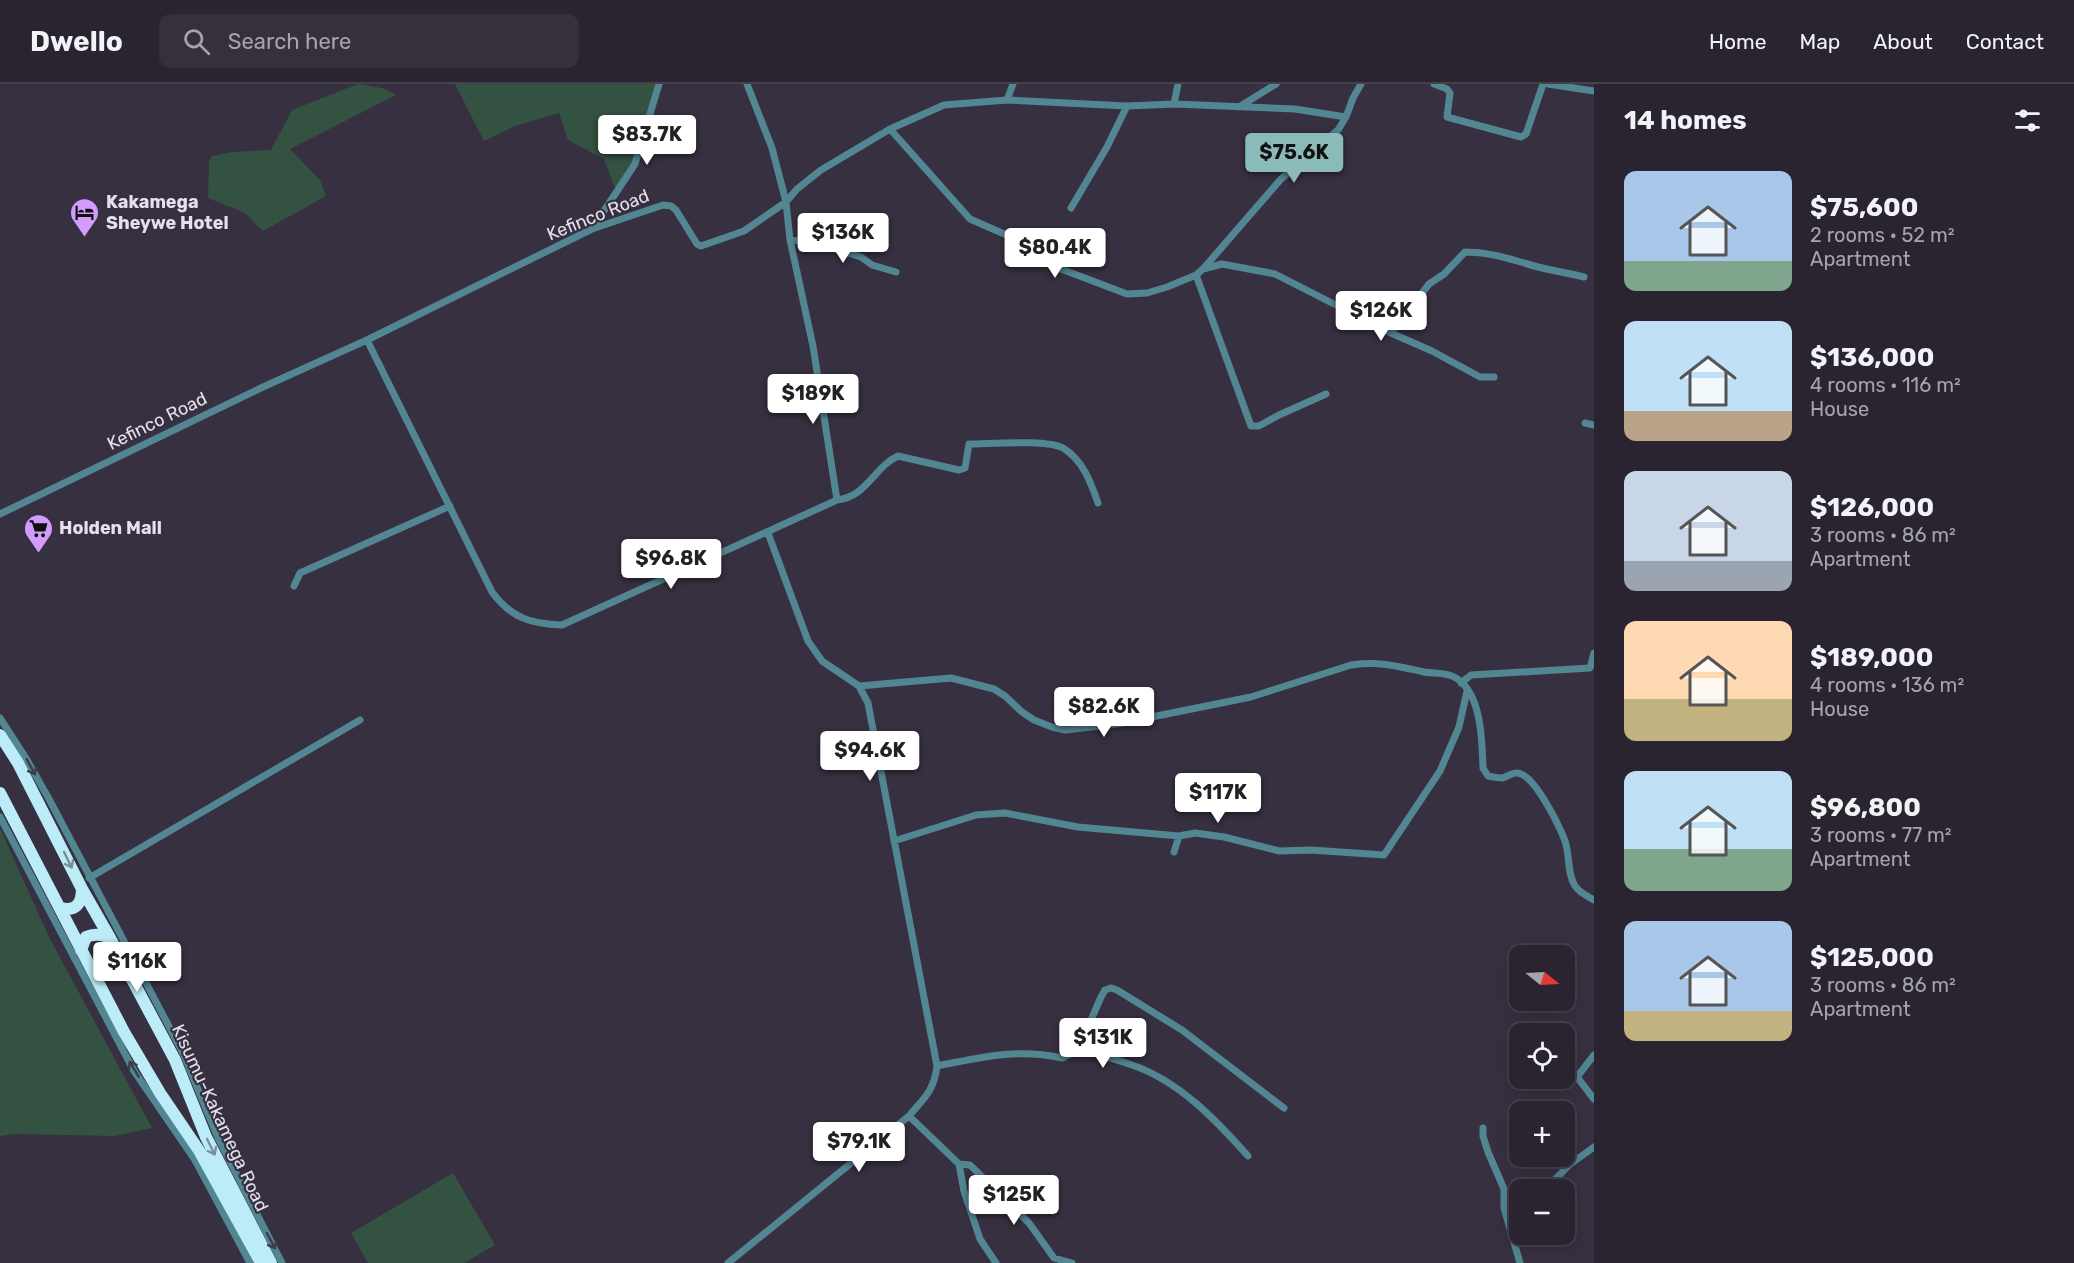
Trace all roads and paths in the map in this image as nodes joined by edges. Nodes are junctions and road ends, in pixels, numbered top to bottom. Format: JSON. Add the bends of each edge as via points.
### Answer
{"nodes":[{"id":1,"x":659,"y":84,"type":"edge"},
{"id":2,"x":747,"y":84,"type":"edge"},
{"id":3,"x":1013,"y":84,"type":"edge"},
{"id":4,"x":1178,"y":84,"type":"edge"},
{"id":5,"x":1276,"y":84,"type":"edge"},
{"id":6,"x":1361,"y":84,"type":"edge"},
{"id":7,"x":1434,"y":84,"type":"edge"},
{"id":8,"x":1543,"y":84,"type":"edge"},
{"id":9,"x":1548,"y":84,"type":"edge"},
{"id":10,"x":1594,"y":91,"type":"edge"},
{"id":11,"x":1007,"y":100,"type":"junction"},
{"id":12,"x":1174,"y":104,"type":"junction"},
{"id":13,"x":1127,"y":105,"type":"junction"},
{"id":14,"x":1239,"y":107,"type":"junction"},
{"id":15,"x":1346,"y":117,"type":"junction"},
{"id":16,"x":890,"y":129,"type":"junction"},
{"id":17,"x":786,"y":202,"type":"junction"},
{"id":18,"x":1071,"y":208,"type":"dead end"},
{"id":19,"x":592,"y":229,"type":"junction"},
{"id":20,"x":790,"y":240,"type":"junction"},
{"id":21,"x":1203,"y":269,"type":"junction"},
{"id":22,"x":896,"y":272,"type":"dead end"},
{"id":23,"x":1196,"y":275,"type":"junction"},
{"id":24,"x":1584,"y":277,"type":"dead end"},
{"id":25,"x":1391,"y":333,"type":"junction"},
{"id":26,"x":367,"y":340,"type":"junction"},
{"id":27,"x":1494,"y":377,"type":"dead end"},
{"id":28,"x":1326,"y":394,"type":"dead end"},
{"id":29,"x":1585,"y":423,"type":"dead end"},
{"id":30,"x":1594,"y":425,"type":"edge"},
{"id":31,"x":837,"y":500,"type":"junction"},
{"id":32,"x":1098,"y":503,"type":"dead end"},
{"id":33,"x":450,"y":506,"type":"junction"},
{"id":34,"x":0,"y":514,"type":"edge"},
{"id":35,"x":768,"y":533,"type":"junction"},
{"id":36,"x":294,"y":586,"type":"dead end"},
{"id":37,"x":1594,"y":653,"type":"edge"},
{"id":38,"x":1461,"y":683,"type":"junction"},
{"id":39,"x":859,"y":686,"type":"junction"},
{"id":40,"x":1467,"y":691,"type":"junction"},
{"id":41,"x":0,"y":717,"type":"edge"},
{"id":42,"x":360,"y":720,"type":"dead end"},
{"id":43,"x":0,"y":735,"type":"edge"},
{"id":44,"x":0,"y":794,"type":"edge"},
{"id":45,"x":0,"y":817,"type":"edge"},
{"id":46,"x":1179,"y":836,"type":"junction"},
{"id":47,"x":894,"y":841,"type":"junction"},
{"id":48,"x":1174,"y":852,"type":"dead end"},
{"id":49,"x":86,"y":884,"type":"junction"},
{"id":50,"x":1594,"y":900,"type":"edge"},
{"id":51,"x":59,"y":907,"type":"junction"},
{"id":52,"x":110,"y":938,"type":"junction"},
{"id":53,"x":81,"y":950,"type":"junction"},
{"id":54,"x":1078,"y":1050,"type":"junction"},
{"id":55,"x":1594,"y":1055,"type":"edge"},
{"id":56,"x":185,"y":1060,"type":"junction"},
{"id":57,"x":937,"y":1066,"type":"junction"},
{"id":58,"x":150,"y":1076,"type":"junction"},
{"id":59,"x":182,"y":1077,"type":"junction"},
{"id":60,"x":150,"y":1094,"type":"junction"},
{"id":61,"x":1594,"y":1099,"type":"edge"},
{"id":62,"x":1284,"y":1107,"type":"dead end"},
{"id":63,"x":909,"y":1116,"type":"junction"},
{"id":64,"x":1483,"y":1128,"type":"dead end"},
{"id":65,"x":1594,"y":1147,"type":"edge"},
{"id":66,"x":1248,"y":1156,"type":"dead end"},
{"id":67,"x":959,"y":1164,"type":"junction"},
{"id":68,"x":1556,"y":1179,"type":"edge"},
{"id":69,"x":1508,"y":1219,"type":"joint"},
{"id":70,"x":250,"y":1263,"type":"edge"},
{"id":71,"x":261,"y":1263,"type":"edge"},
{"id":72,"x":271,"y":1263,"type":"edge"},
{"id":73,"x":282,"y":1263,"type":"edge"},
{"id":74,"x":728,"y":1263,"type":"edge"},
{"id":75,"x":996,"y":1263,"type":"edge"},
{"id":76,"x":1072,"y":1263,"type":"edge"},
{"id":77,"x":1520,"y":1263,"type":"edge"}],
"edges":[{"from":1,"to":19,"type":"street","via":[[635,164]]},
{"from":2,"to":17,"type":"street","via":[[772,148]]},
{"from":3,"to":11,"type":"street"},
{"from":4,"to":12,"type":"street"},
{"from":5,"to":14,"type":"street"},
{"from":6,"to":15,"type":"street"},
{"from":7,"to":8,"type":"street","via":[[1450,93],[1447,117],[1521,137],[1526,134]]},
{"from":9,"to":10,"type":"street"},
{"from":11,"to":13,"type":"street","name":"Kefinco Road"},
{"from":11,"to":16,"type":"street","name":"Kefinco Road","via":[[944,105]]},
{"from":12,"to":13,"type":"street","name":"Kefinco Road"},
{"from":12,"to":14,"type":"street","name":"Kefinco Road"},
{"from":13,"to":18,"type":"street"},
{"from":14,"to":15,"type":"street","name":"Kefinco Road","via":[[1295,109]]},
{"from":15,"to":21,"type":"street","via":[[1338,130],[1281,179]]},
{"from":16,"to":17,"type":"street","name":"Kefinco Road","via":[[820,170]]},
{"from":16,"to":23,"type":"street","via":[[970,219],[1011,237],[1061,269],[1127,294],[1147,293]]},
{"from":17,"to":19,"type":"street","name":"Kefinco Road","via":[[744,231],[704,246],[697,244],[671,206],[663,205]]},
{"from":17,"to":20,"type":"street"},
{"from":19,"to":26,"type":"street","name":"Kefinco Road"},
{"from":20,"to":22,"type":"street","via":[[812,242]]},
{"from":20,"to":31,"type":"street","via":[[813,346]]},
{"from":21,"to":23,"type":"street"},
{"from":21,"to":25,"type":"street","via":[[1222,264],[1275,274]]},
{"from":23,"to":28,"type":"street","via":[[1251,426],[1259,426]]},
{"from":24,"to":25,"type":"street","via":[[1504,256],[1465,252],[1429,284]]},
{"from":25,"to":27,"type":"street","via":[[1480,377]]},
{"from":26,"to":33,"type":"street"},
{"from":26,"to":34,"type":"street","name":"Kefinco Road"},
{"from":29,"to":30,"type":"street"},
{"from":31,"to":32,"type":"street","via":[[854,496],[890,459],[898,456],[959,470],[965,468],[969,444],[1021,443],[1063,448],[1085,472]]},
{"from":31,"to":35,"type":"street"},
{"from":33,"to":35,"type":"street","via":[[502,605],[544,625],[562,626]]},
{"from":33,"to":36,"type":"street","via":[[300,573]]},
{"from":35,"to":39,"type":"street","via":[[808,641],[822,660]]},
{"from":37,"to":38,"type":"street","via":[[1590,668],[1472,675]]},
{"from":38,"to":39,"type":"street","via":[[1444,673],[1366,663],[1251,697],[1117,724],[1065,730],[1034,720],[994,689],[951,678]]},
{"from":38,"to":40,"type":"street"},
{"from":39,"to":47,"type":"street","via":[[868,703]]},
{"from":40,"to":46,"type":"street","via":[[1459,727],[1440,771],[1384,855],[1279,850],[1224,837],[1195,833]]},
{"from":40,"to":50,"type":"street","via":[[1478,711],[1483,768],[1488,776],[1498,778],[1518,773],[1535,786],[1565,842],[1574,885]]},
{"from":41,"to":49,"type":"street","one_way":true,"via":[[38,780]]},
{"from":42,"to":49,"type":"street"},
{"from":43,"to":49,"type":"highway","name":"Kisumu-Kakamega Road","one_way":true},
{"from":44,"to":51,"type":"highway"},
{"from":60,"to":45,"type":"street","one_way":true,"via":[[134,1071]]},
{"from":46,"to":47,"type":"street","via":[[1078,826],[1005,813],[976,815]]},
{"from":46,"to":48,"type":"street"},
{"from":47,"to":57,"type":"street"},
{"from":49,"to":51,"type":"highway","via":[[77,907]]},
{"from":49,"to":52,"type":"highway","name":"Kisumu-Kakamega Road"},
{"from":49,"to":56,"type":"street"},
{"from":51,"to":53,"type":"highway"},
{"from":52,"to":53,"type":"highway","via":[[91,934]]},
{"from":52,"to":59,"type":"highway","name":"Kisumu-Kakamega Road"},
{"from":53,"to":58,"type":"highway"},
{"from":54,"to":57,"type":"street","via":[[1063,1058],[1007,1053]]},
{"from":54,"to":62,"type":"street","via":[[1105,990],[1117,990],[1182,1030]]},
{"from":54,"to":66,"type":"street","via":[[1133,1065],[1160,1078],[1222,1127]]},
{"from":55,"to":61,"type":"street","via":[[1576,1077]]},
{"from":56,"to":59,"type":"street"},
{"from":56,"to":73,"type":"street","one_way":true,"via":[[218,1138]]},
{"from":57,"to":63,"type":"street","via":[[930,1093]]},
{"from":58,"to":60,"type":"street"},
{"from":58,"to":71,"type":"highway","via":[[200,1152]]},
{"from":59,"to":72,"type":"highway","name":"Kisumu-Kakamega Road","one_way":true,"via":[[206,1137]]},
{"from":60,"to":70,"type":"street","via":[[195,1160]]},
{"from":63,"to":67,"type":"street"},
{"from":63,"to":74,"type":"street"},
{"from":64,"to":69,"type":"street","via":[[1488,1152],[1504,1189]]},
{"from":65,"to":68,"type":"street"},
{"from":67,"to":75,"type":"street","via":[[980,1239]]},
{"from":67,"to":76,"type":"street","via":[[970,1165],[1008,1202],[1054,1258]]},
{"from":69,"to":77,"type":"street"}]}
